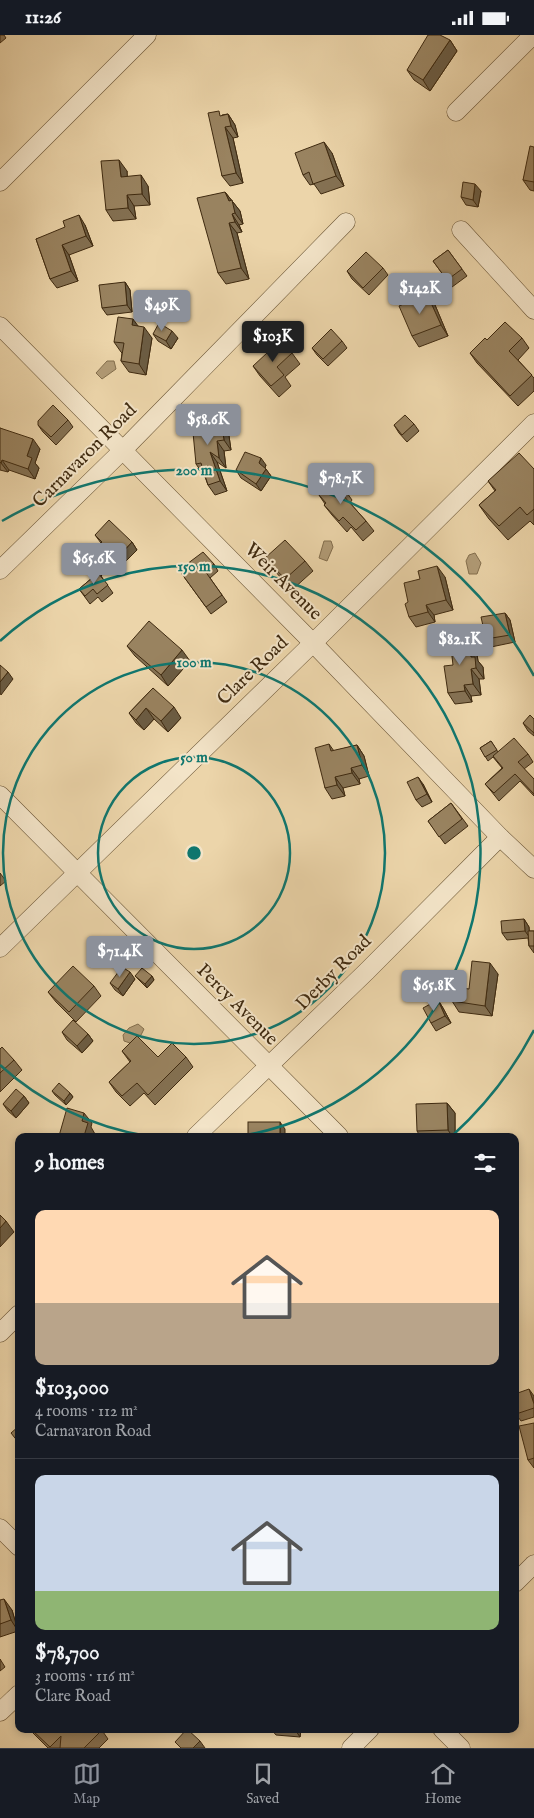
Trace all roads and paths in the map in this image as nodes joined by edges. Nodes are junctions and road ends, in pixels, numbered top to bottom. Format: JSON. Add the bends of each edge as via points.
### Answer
{"nodes":[{"id":1,"x":147,"y":35,"type":"edge"},
{"id":2,"x":533,"y":35,"type":"edge"},
{"id":3,"x":456,"y":112,"type":"dead end"},
{"id":4,"x":0,"y":182,"type":"edge"},
{"id":5,"x":346,"y":222,"type":"dead end"},
{"id":6,"x":461,"y":230,"type":"dead end"},
{"id":7,"x":534,"y":309,"type":"edge"},
{"id":8,"x":0,"y":326,"type":"edge"},
{"id":9,"x":534,"y":423,"type":"edge"},
{"id":10,"x":122,"y":451,"type":"junction"},
{"id":11,"x":0,"y":570,"type":"edge"},
{"id":12,"x":313,"y":643,"type":"junction"},
{"id":13,"x":0,"y":795,"type":"edge"},
{"id":14,"x":500,"y":837,"type":"junction"},
{"id":15,"x":534,"y":869,"type":"edge"},
{"id":16,"x":76,"y":872,"type":"junction"},
{"id":17,"x":0,"y":948,"type":"edge"},
{"id":18,"x":268,"y":1067,"type":"junction"},
{"id":19,"x":199,"y":1133,"type":"edge"},
{"id":20,"x":336,"y":1133,"type":"edge"},
{"id":21,"x":15,"y":1317,"type":"edge"},
{"id":22,"x":0,"y":1333,"type":"edge"},
{"id":23,"x":0,"y":1528,"type":"edge"},
{"id":24,"x":15,"y":1543,"type":"edge"},
{"id":25,"x":534,"y":1564,"type":"edge"},
{"id":26,"x":519,"y":1579,"type":"edge"},
{"id":27,"x":15,"y":1698,"type":"edge"},
{"id":28,"x":0,"y":1713,"type":"edge"},
{"id":29,"x":366,"y":1733,"type":"edge"},
{"id":30,"x":446,"y":1733,"type":"edge"},
{"id":31,"x":351,"y":1748,"type":"edge"},
{"id":32,"x":461,"y":1748,"type":"edge"}],
"edges":[{"from":1,"to":4,"type":"street"},
{"from":2,"to":3,"type":"street"},
{"from":5,"to":10,"type":"street","name":"Carnavaron Road"},
{"from":6,"to":7,"type":"street"},
{"from":8,"to":10,"type":"street","name":"Weir Avenue"},
{"from":9,"to":12,"type":"street","name":"Clare Road"},
{"from":10,"to":11,"type":"street","name":"Carnavaron Road"},
{"from":10,"to":12,"type":"street","name":"Weir Avenue"},
{"from":12,"to":14,"type":"street","name":"Weir Avenue"},
{"from":12,"to":16,"type":"street","name":"Clare Road"},
{"from":13,"to":16,"type":"street","name":"Percy Avenue"},
{"from":14,"to":15,"type":"street","name":"Weir Avenue"},
{"from":14,"to":18,"type":"street","name":"Derby Road"},
{"from":16,"to":17,"type":"street","name":"Clare Road"},
{"from":16,"to":18,"type":"street","name":"Percy Avenue"},
{"from":18,"to":19,"type":"street","name":"Derby Road"},
{"from":18,"to":20,"type":"street","name":"Percy Avenue"},
{"from":21,"to":22,"type":"street"},
{"from":23,"to":24,"type":"street"},
{"from":25,"to":26,"type":"street"},
{"from":27,"to":28,"type":"street"},
{"from":29,"to":31,"type":"street"},
{"from":30,"to":32,"type":"street"}]}
